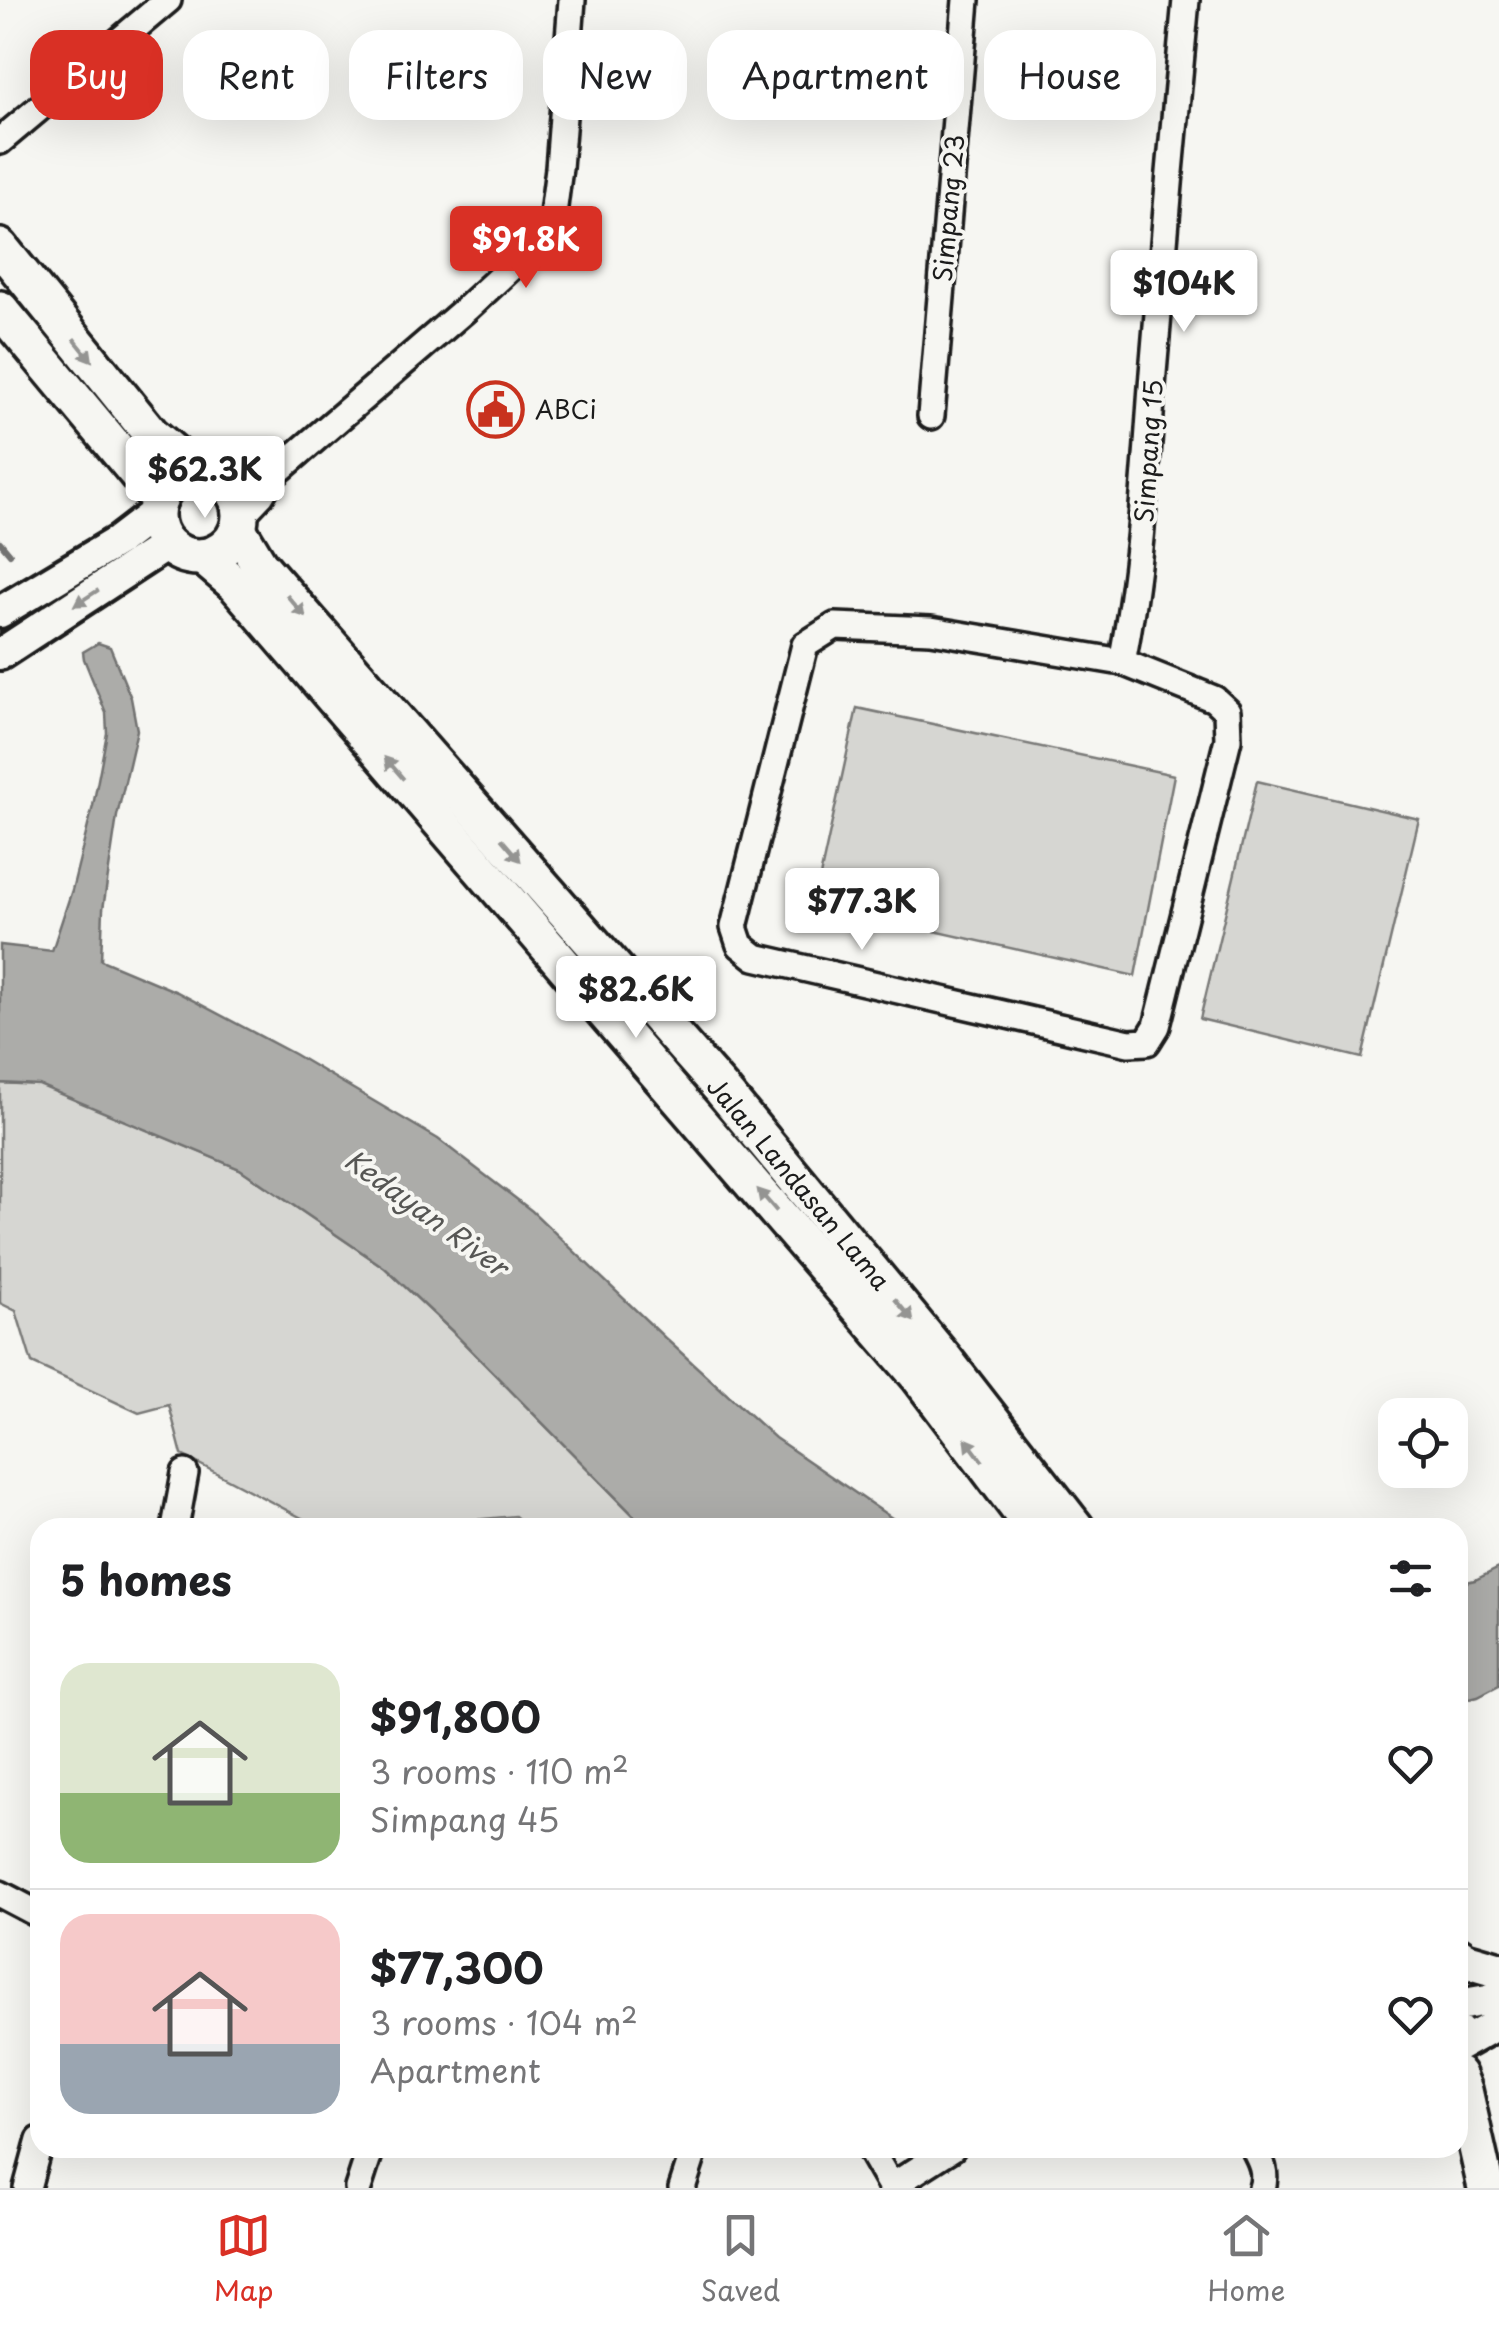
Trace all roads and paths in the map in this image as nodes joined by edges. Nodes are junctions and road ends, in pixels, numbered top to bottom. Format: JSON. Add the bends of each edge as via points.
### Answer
{"nodes":[{"id":1,"x":168,"y":0,"type":"edge"},
{"id":2,"x":572,"y":0,"type":"edge"},
{"id":3,"x":966,"y":0,"type":"edge"},
{"id":4,"x":1186,"y":0,"type":"edge"},
{"id":5,"x":0,"y":141,"type":"edge"},
{"id":6,"x":0,"y":247,"type":"edge"},
{"id":7,"x":0,"y":282,"type":"edge"},
{"id":8,"x":0,"y":308,"type":"edge"},
{"id":9,"x":46,"y":364,"type":"junction"},
{"id":10,"x":931,"y":416,"type":"dead end"},
{"id":11,"x":274,"y":475,"type":"junction"},
{"id":12,"x":226,"y":501,"type":"junction"},
{"id":13,"x":161,"y":519,"type":"junction"},
{"id":14,"x":203,"y":557,"type":"junction"},
{"id":15,"x":0,"y":612,"type":"edge"},
{"id":16,"x":0,"y":654,"type":"edge"},
{"id":17,"x":1122,"y":662,"type":"junction"},
{"id":18,"x":185,"y":1473,"type":"dead end"},
{"id":19,"x":177,"y":1518,"type":"edge"},
{"id":20,"x":1026,"y":1518,"type":"edge"},
{"id":21,"x":1068,"y":1518,"type":"edge"},
{"id":22,"x":0,"y":1894,"type":"edge"},
{"id":23,"x":30,"y":1910,"type":"edge"},
{"id":24,"x":1468,"y":1961,"type":"edge"},
{"id":25,"x":1499,"y":1970,"type":"edge"},
{"id":26,"x":1499,"y":1998,"type":"edge"},
{"id":27,"x":1468,"y":2003,"type":"edge"},
{"id":28,"x":1499,"y":2023,"type":"edge"},
{"id":29,"x":1468,"y":2039,"type":"edge"},
{"id":30,"x":1468,"y":2108,"type":"edge"},
{"id":31,"x":35,"y":2158,"type":"edge"},
{"id":32,"x":368,"y":2158,"type":"edge"},
{"id":33,"x":692,"y":2158,"type":"edge"},
{"id":34,"x":875,"y":2158,"type":"edge"},
{"id":35,"x":937,"y":2158,"type":"edge"},
{"id":36,"x":1260,"y":2158,"type":"edge"},
{"id":37,"x":27,"y":2188,"type":"edge"},
{"id":38,"x":358,"y":2188,"type":"edge"},
{"id":39,"x":682,"y":2188,"type":"edge"},
{"id":40,"x":891,"y":2188,"type":"edge"},
{"id":41,"x":1262,"y":2188,"type":"edge"},
{"id":42,"x":1486,"y":2188,"type":"edge"}],
"edges":[{"from":1,"to":5,"type":"street"},
{"from":2,"to":11,"type":"street","via":[[550,230]]},
{"from":3,"to":10,"type":"street","name":"Simpang 23"},
{"from":4,"to":17,"type":"street","name":"Simpang 15","via":[[1142,537]]},
{"from":6,"to":12,"type":"main road","name":"Jalan Landasan Lama","one_way":true,"via":[[150,434]]},
{"from":7,"to":9,"type":"main road","via":[[41,330]]},
{"from":8,"to":9,"type":"main road"},
{"from":9,"to":13,"type":"main road"},
{"from":11,"to":12,"type":"street","via":[[260,494]]},
{"from":11,"to":12,"type":"street","via":[[255,472]]},
{"from":12,"to":13,"type":"main road","via":[[173,480],[164,489]]},
{"from":12,"to":14,"type":"main road","via":[[224,548]]},
{"from":12,"to":21,"type":"main road","name":"Jalan Landasan Lama","one_way":true,"via":[[258,564],[722,1090]]},
{"from":13,"to":14,"type":"main road","via":[[178,552]]},
{"from":13,"to":15,"type":"street"},
{"from":13,"to":16,"type":"street","one_way":true},
{"from":20,"to":14,"type":"main road","name":"Jalan Landasan Lama","one_way":true,"via":[[919,1376],[236,585]]},
{"from":17,"to":17,"type":"street","via":[[1214,699],[1226,710],[1228,738],[1157,1026],[1147,1042],[755,957],[740,945],[734,927],[805,646],[835,626],[931,630]]},
{"from":18,"to":19,"type":"street"},
{"from":22,"to":23,"type":"street"},
{"from":24,"to":25,"type":"main road"},
{"from":26,"to":27,"type":"street"},
{"from":28,"to":29,"type":"street"},
{"from":30,"to":42,"type":"main road"},
{"from":31,"to":37,"type":"street"},
{"from":32,"to":38,"type":"street"},
{"from":33,"to":39,"type":"street"},
{"from":34,"to":40,"type":"street"},
{"from":35,"to":40,"type":"street"},
{"from":36,"to":41,"type":"street"}]}
